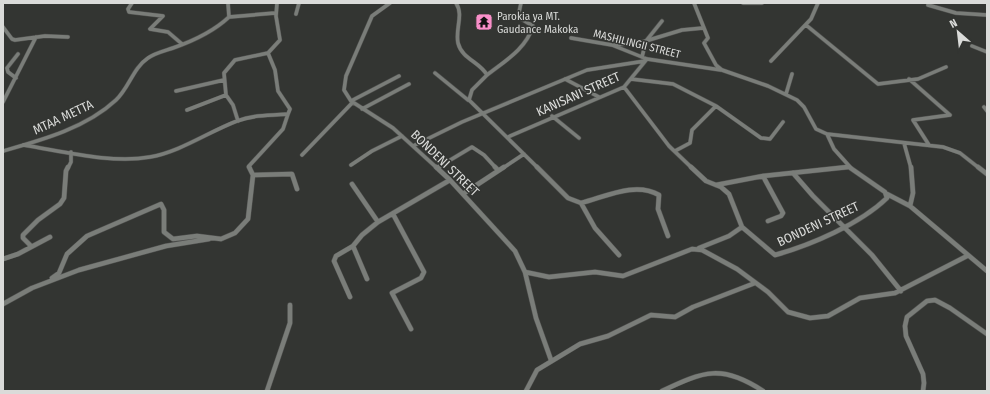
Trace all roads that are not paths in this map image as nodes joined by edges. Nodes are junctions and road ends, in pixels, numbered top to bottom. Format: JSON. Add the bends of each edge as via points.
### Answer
{"nodes":[{"id":1,"x":132,"y":3,"type":"edge"},
{"id":2,"x":228,"y":3,"type":"edge"},
{"id":3,"x":276,"y":3,"type":"edge"},
{"id":4,"x":299,"y":3,"type":"edge"},
{"id":5,"x":390,"y":3,"type":"edge"},
{"id":6,"x":456,"y":3,"type":"edge"},
{"id":7,"x":520,"y":3,"type":"edge"},
{"id":8,"x":694,"y":3,"type":"edge"},
{"id":9,"x":743,"y":3,"type":"edge"},
{"id":10,"x":762,"y":3,"type":"edge"},
{"id":11,"x":818,"y":3,"type":"edge"},
{"id":12,"x":928,"y":5,"type":"dead end"},
{"id":13,"x":275,"y":12,"type":"junction"},
{"id":14,"x":296,"y":14,"type":"dead end"},
{"id":15,"x":987,"y":14,"type":"edge"},
{"id":16,"x":229,"y":17,"type":"junction"},
{"id":17,"x":662,"y":21,"type":"dead end"},
{"id":18,"x":806,"y":25,"type":"junction"},
{"id":19,"x":3,"y":27,"type":"edge"},
{"id":20,"x":703,"y":28,"type":"junction"},
{"id":21,"x":36,"y":37,"type":"junction"},
{"id":22,"x":68,"y":37,"type":"dead end"},
{"id":23,"x":571,"y":38,"type":"dead end"},
{"id":24,"x":646,"y":41,"type":"junction"},
{"id":25,"x":182,"y":44,"type":"junction"},
{"id":26,"x":612,"y":45,"type":"junction"},
{"id":27,"x":972,"y":46,"type":"dead end"},
{"id":28,"x":268,"y":52,"type":"junction"},
{"id":29,"x":987,"y":52,"type":"edge"},
{"id":30,"x":18,"y":54,"type":"dead end"},
{"id":31,"x":642,"y":57,"type":"junction"},
{"id":32,"x":646,"y":60,"type":"junction"},
{"id":33,"x":771,"y":61,"type":"dead end"},
{"id":34,"x":946,"y":68,"type":"dead end"},
{"id":35,"x":722,"y":70,"type":"junction"},
{"id":36,"x":435,"y":73,"type":"dead end"},
{"id":37,"x":792,"y":74,"type":"dead end"},
{"id":38,"x":487,"y":75,"type":"junction"},
{"id":39,"x":399,"y":76,"type":"dead end"},
{"id":40,"x":16,"y":78,"type":"junction"},
{"id":41,"x":565,"y":79,"type":"junction"},
{"id":42,"x":632,"y":79,"type":"junction"},
{"id":43,"x":909,"y":79,"type":"junction"},
{"id":44,"x":224,"y":80,"type":"junction"},
{"id":45,"x":409,"y":84,"type":"dead end"},
{"id":46,"x":624,"y":87,"type":"junction"},
{"id":47,"x":176,"y":91,"type":"dead end"},
{"id":48,"x":786,"y":94,"type":"junction"},
{"id":49,"x":226,"y":95,"type":"junction"},
{"id":50,"x":599,"y":97,"type":"junction"},
{"id":51,"x":469,"y":100,"type":"junction"},
{"id":52,"x":3,"y":102,"type":"edge"},
{"id":53,"x":352,"y":102,"type":"junction"},
{"id":54,"x":716,"y":106,"type":"junction"},
{"id":55,"x":984,"y":107,"type":"dead end"},
{"id":56,"x":362,"y":109,"type":"junction"},
{"id":57,"x":187,"y":110,"type":"dead end"},
{"id":58,"x":987,"y":111,"type":"edge"},
{"id":59,"x":288,"y":114,"type":"junction"},
{"id":60,"x":482,"y":114,"type":"junction"},
{"id":61,"x":552,"y":116,"type":"junction"},
{"id":62,"x":238,"y":121,"type":"junction"},
{"id":63,"x":783,"y":122,"type":"dead end"},
{"id":64,"x":828,"y":134,"type":"junction"},
{"id":65,"x":402,"y":136,"type":"junction"},
{"id":66,"x":508,"y":137,"type":"junction"},
{"id":67,"x":579,"y":138,"type":"dead end"},
{"id":68,"x":904,"y":143,"type":"junction"},
{"id":69,"x":23,"y":145,"type":"junction"},
{"id":70,"x":930,"y":145,"type":"junction"},
{"id":71,"x":413,"y":146,"type":"junction"},
{"id":72,"x":3,"y":148,"type":"edge"},
{"id":73,"x":5,"y":151,"type":"edge"},
{"id":74,"x":675,"y":151,"type":"junction"},
{"id":75,"x":70,"y":152,"type":"junction"},
{"id":76,"x":524,"y":154,"type":"junction"},
{"id":77,"x":302,"y":156,"type":"dead end"},
{"id":78,"x":351,"y":166,"type":"dead end"},
{"id":79,"x":849,"y":167,"type":"junction"},
{"id":80,"x":437,"y":168,"type":"junction"},
{"id":81,"x":498,"y":170,"type":"junction"},
{"id":82,"x":793,"y":173,"type":"junction"},
{"id":83,"x":987,"y":174,"type":"edge"},
{"id":84,"x":253,"y":175,"type":"junction"},
{"id":85,"x":763,"y":176,"type":"junction"},
{"id":86,"x":450,"y":180,"type":"junction"},
{"id":87,"x":352,"y":184,"type":"dead end"},
{"id":88,"x":716,"y":185,"type":"junction"},
{"id":89,"x":297,"y":189,"type":"dead end"},
{"id":90,"x":463,"y":194,"type":"junction"},
{"id":91,"x":887,"y":194,"type":"junction"},
{"id":92,"x":581,"y":203,"type":"junction"},
{"id":93,"x":910,"y":206,"type":"junction"},
{"id":94,"x":392,"y":214,"type":"junction"},
{"id":95,"x":768,"y":221,"type":"dead end"},
{"id":96,"x":378,"y":222,"type":"junction"},
{"id":97,"x":742,"y":227,"type":"junction"},
{"id":98,"x":843,"y":228,"type":"junction"},
{"id":99,"x":668,"y":236,"type":"dead end"},
{"id":100,"x":50,"y":237,"type":"dead end"},
{"id":101,"x":209,"y":239,"type":"junction"},
{"id":102,"x":31,"y":246,"type":"junction"},
{"id":103,"x":353,"y":246,"type":"junction"},
{"id":104,"x":698,"y":248,"type":"junction"},
{"id":105,"x":619,"y":255,"type":"dead end"},
{"id":106,"x":967,"y":256,"type":"junction"},
{"id":107,"x":3,"y":259,"type":"edge"},
{"id":108,"x":987,"y":271,"type":"edge"},
{"id":109,"x":525,"y":272,"type":"junction"},
{"id":110,"x":52,"y":278,"type":"junction"},
{"id":111,"x":367,"y":279,"type":"dead end"},
{"id":112,"x":755,"y":283,"type":"junction"},
{"id":113,"x":901,"y":291,"type":"junction"},
{"id":114,"x":350,"y":297,"type":"dead end"},
{"id":115,"x":3,"y":304,"type":"edge"},
{"id":116,"x":290,"y":305,"type":"dead end"},
{"id":117,"x":411,"y":329,"type":"dead end"},
{"id":118,"x":987,"y":334,"type":"edge"},
{"id":119,"x":551,"y":360,"type":"junction"},
{"id":120,"x":267,"y":391,"type":"edge"},
{"id":121,"x":526,"y":391,"type":"edge"},
{"id":122,"x":662,"y":391,"type":"edge"},
{"id":123,"x":763,"y":391,"type":"edge"},
{"id":124,"x":923,"y":391,"type":"edge"}],
"edges":[{"from":1,"to":25,"type":"street","via":[[129,12],[163,16],[150,29],[171,33]]},
{"from":2,"to":16,"type":"street"},
{"from":3,"to":13,"type":"street"},
{"from":4,"to":14,"type":"street"},
{"from":5,"to":53,"type":"street","name":"BONDENI STREET","via":[[372,16],[346,76],[344,90]]},
{"from":6,"to":38,"type":"street","via":[[460,9],[456,32],[458,46],[464,56]]},
{"from":7,"to":38,"type":"street","via":[[518,17],[533,26],[529,39]]},
{"from":8,"to":20,"type":"street"},
{"from":9,"to":10,"type":"street"},
{"from":11,"to":18,"type":"street"},
{"from":12,"to":15,"type":"street","via":[[956,13]]},
{"from":13,"to":16,"type":"street"},
{"from":13,"to":28,"type":"street","via":[[280,40]]},
{"from":16,"to":25,"type":"street","name":"MTAA METTA","via":[[211,30]]},
{"from":17,"to":24,"type":"street"},
{"from":18,"to":33,"type":"street"},
{"from":18,"to":43,"type":"street","via":[[877,84]]},
{"from":19,"to":21,"type":"street","via":[[12,39]]},
{"from":20,"to":24,"type":"street","via":[[686,29]]},
{"from":20,"to":35,"type":"street","via":[[708,38],[704,42],[708,52]]},
{"from":21,"to":22,"type":"street"},
{"from":21,"to":40,"type":"street"},
{"from":23,"to":26,"type":"street","name":"MASHILINGII STREET"},
{"from":24,"to":26,"type":"street"},
{"from":24,"to":31,"type":"street"},
{"from":25,"to":69,"type":"street","name":"MTAA METTA","via":[[144,60],[118,99],[86,120],[44,139]]},
{"from":26,"to":31,"type":"street","name":"MASHILINGII STREET"},
{"from":27,"to":29,"type":"street"},
{"from":28,"to":44,"type":"street","via":[[233,61],[224,73]]},
{"from":28,"to":59,"type":"street","via":[[275,70],[278,91],[290,109]]},
{"from":30,"to":40,"type":"street","via":[[7,68]]},
{"from":31,"to":32,"type":"street","name":"MASHILINGII STREET"},
{"from":32,"to":35,"type":"street","name":"MASHILINGII STREET"},
{"from":32,"to":41,"type":"street","via":[[596,67]]},
{"from":32,"to":42,"type":"street","name":"KANISANI STREET"},
{"from":34,"to":43,"type":"street","via":[[918,79]]},
{"from":35,"to":48,"type":"street"},
{"from":36,"to":51,"type":"street"},
{"from":37,"to":48,"type":"street"},
{"from":38,"to":51,"type":"street","via":[[470,92]]},
{"from":39,"to":53,"type":"street"},
{"from":40,"to":52,"type":"street"},
{"from":41,"to":50,"type":"street"},
{"from":41,"to":60,"type":"street"},
{"from":42,"to":46,"type":"street","name":"KANISANI STREET"},
{"from":42,"to":54,"type":"street","via":[[667,82]]},
{"from":43,"to":70,"type":"street","via":[[950,114],[914,120]]},
{"from":44,"to":47,"type":"street"},
{"from":44,"to":49,"type":"street"},
{"from":45,"to":56,"type":"street"},
{"from":46,"to":50,"type":"street","name":"KANISANI STREET"},
{"from":46,"to":74,"type":"street"},
{"from":48,"to":64,"type":"street","via":[[804,107],[816,129]]},
{"from":49,"to":57,"type":"street"},
{"from":49,"to":62,"type":"street","via":[[233,105]]},
{"from":50,"to":61,"type":"street","name":"KANISANI STREET"},
{"from":51,"to":60,"type":"street"},
{"from":53,"to":56,"type":"street","name":"BONDENI STREET"},
{"from":53,"to":77,"type":"street"},
{"from":54,"to":63,"type":"street","via":[[756,136],[765,139],[770,139]]},
{"from":54,"to":74,"type":"street","via":[[692,130],[690,143]]},
{"from":55,"to":58,"type":"street"},
{"from":56,"to":65,"type":"street","name":"BONDENI STREET"},
{"from":59,"to":62,"type":"street","via":[[258,116]]},
{"from":59,"to":84,"type":"street","via":[[283,129],[249,166]]},
{"from":60,"to":66,"type":"street"},
{"from":60,"to":71,"type":"street"},
{"from":61,"to":66,"type":"street","name":"KANISANI STREET"},
{"from":61,"to":67,"type":"street"},
{"from":62,"to":75,"type":"street","via":[[151,157],[132,159]]},
{"from":64,"to":68,"type":"street"},
{"from":64,"to":79,"type":"street","via":[[833,147]]},
{"from":65,"to":71,"type":"street","name":"BONDENI STREET"},
{"from":65,"to":78,"type":"street","via":[[372,151]]},
{"from":66,"to":76,"type":"street"},
{"from":68,"to":70,"type":"street"},
{"from":68,"to":93,"type":"street","via":[[908,150],[913,188]]},
{"from":69,"to":73,"type":"street","name":"MTAA METTA"},
{"from":69,"to":75,"type":"street"},
{"from":70,"to":83,"type":"street","via":[[957,152]]},
{"from":71,"to":80,"type":"street","name":"BONDENI STREET"},
{"from":72,"to":73,"type":"street"},
{"from":74,"to":88,"type":"street","via":[[706,181]]},
{"from":75,"to":102,"type":"street","via":[[71,162],[66,171],[64,198],[23,235]]},
{"from":76,"to":81,"type":"street"},
{"from":76,"to":92,"type":"street","via":[[568,198]]},
{"from":79,"to":82,"type":"street"},
{"from":79,"to":91,"type":"street"},
{"from":80,"to":81,"type":"street","via":[[472,147]]},
{"from":80,"to":86,"type":"street","name":"BONDENI STREET"},
{"from":81,"to":90,"type":"street"},
{"from":82,"to":85,"type":"street"},
{"from":82,"to":98,"type":"street"},
{"from":84,"to":89,"type":"street","via":[[292,174]]},
{"from":84,"to":101,"type":"street","via":[[248,219],[245,224],[229,236]]},
{"from":85,"to":88,"type":"street"},
{"from":85,"to":95,"type":"street","via":[[783,213]]},
{"from":86,"to":90,"type":"street","name":"BONDENI STREET"},
{"from":86,"to":94,"type":"street"},
{"from":87,"to":96,"type":"street"},
{"from":88,"to":97,"type":"street","via":[[729,194]]},
{"from":90,"to":109,"type":"street","name":"BONDENI STREET","via":[[515,251]]},
{"from":91,"to":93,"type":"street"},
{"from":91,"to":98,"type":"street","name":"BONDENI STREET","via":[[882,204]]},
{"from":92,"to":99,"type":"street","via":[[627,189],[650,190],[659,195],[658,209]]},
{"from":92,"to":105,"type":"street","via":[[595,228]]},
{"from":93,"to":106,"type":"street"},
{"from":94,"to":96,"type":"street"},
{"from":94,"to":117,"type":"street","via":[[424,272],[421,278],[392,293]]},
{"from":96,"to":103,"type":"street"},
{"from":97,"to":98,"type":"street","name":"BONDENI STREET","via":[[774,255]]},
{"from":97,"to":104,"type":"street","via":[[728,236]]},
{"from":98,"to":113,"type":"street","via":[[872,255]]},
{"from":100,"to":102,"type":"street"},
{"from":101,"to":110,"type":"street","via":[[166,246]]},
{"from":101,"to":110,"type":"street","via":[[197,236],[174,239],[166,235],[161,204],[88,236],[67,254],[59,273]]},
{"from":102,"to":107,"type":"street"},
{"from":103,"to":111,"type":"street"},
{"from":103,"to":114,"type":"street","via":[[334,258],[340,278]]},
{"from":104,"to":109,"type":"street","via":[[623,276],[595,272],[549,277]]},
{"from":104,"to":112,"type":"street","via":[[723,260]]},
{"from":106,"to":108,"type":"street"},
{"from":106,"to":113,"type":"street"},
{"from":109,"to":119,"type":"street","name":"BONDENI STREET","via":[[536,318]]},
{"from":110,"to":115,"type":"street"},
{"from":112,"to":113,"type":"street","via":[[788,312],[810,318],[833,314],[860,298]]},
{"from":112,"to":119,"type":"street","via":[[692,307],[675,317],[651,315],[608,336],[580,344]]},
{"from":116,"to":120,"type":"street","via":[[290,322]]},
{"from":118,"to":124,"type":"street","via":[[934,300],[925,303],[907,317],[909,346],[922,371],[925,386]]},
{"from":119,"to":121,"type":"street","via":[[535,372]]},
{"from":122,"to":123,"type":"street","via":[[693,376],[725,372],[744,379]]}]}
